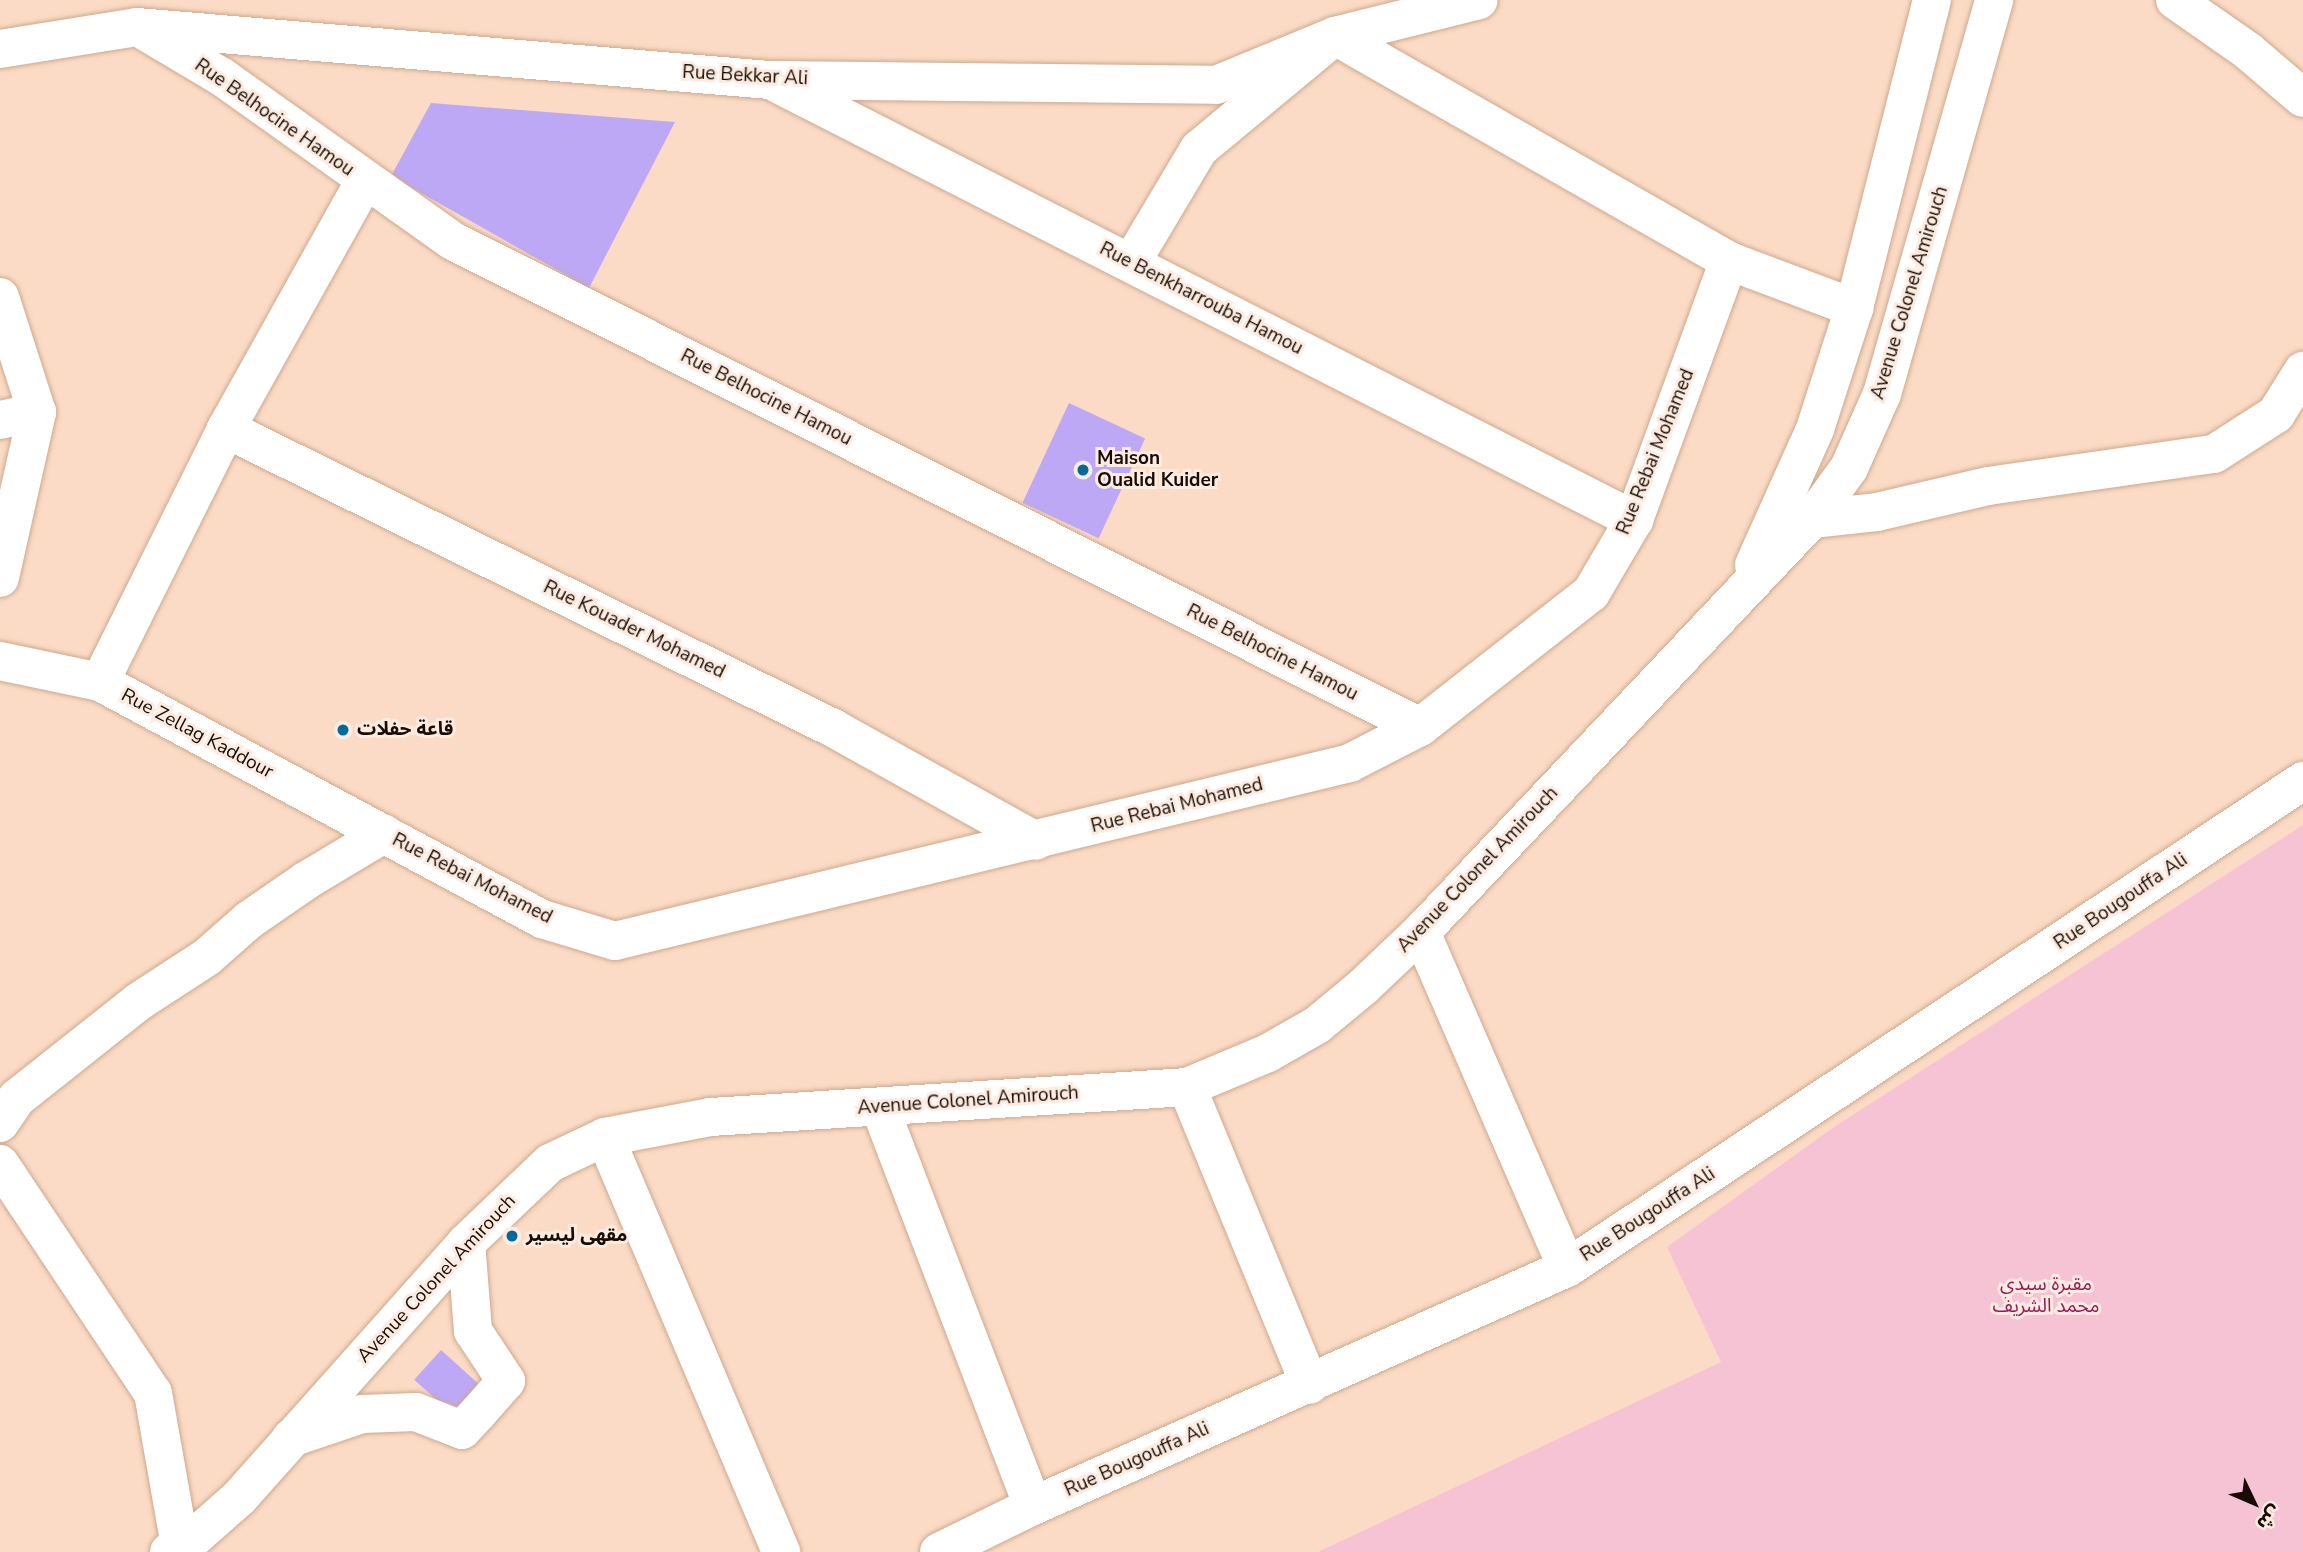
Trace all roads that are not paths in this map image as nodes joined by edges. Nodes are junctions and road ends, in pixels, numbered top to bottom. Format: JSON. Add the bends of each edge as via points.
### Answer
{"nodes":[{"id":1,"x":1479,"y":0,"type":"edge"},
{"id":2,"x":1932,"y":0,"type":"edge"},
{"id":3,"x":1994,"y":0,"type":"edge"},
{"id":4,"x":2175,"y":0,"type":"edge"},
{"id":5,"x":139,"y":13,"type":"edge"},
{"id":6,"x":1335,"y":36,"type":"junction"},
{"id":7,"x":0,"y":49,"type":"edge"},
{"id":8,"x":769,"y":80,"type":"junction"},
{"id":9,"x":2303,"y":98,"type":"edge"},
{"id":10,"x":364,"y":182,"type":"junction"},
{"id":11,"x":1729,"y":261,"type":"junction"},
{"id":12,"x":1131,"y":263,"type":"junction"},
{"id":13,"x":0,"y":297,"type":"edge"},
{"id":14,"x":1854,"y":308,"type":"junction"},
{"id":15,"x":2303,"y":371,"type":"edge"},
{"id":16,"x":37,"y":412,"type":"junction"},
{"id":17,"x":0,"y":420,"type":"edge"},
{"id":18,"x":226,"y":429,"type":"junction"},
{"id":19,"x":1812,"y":519,"type":"junction"},
{"id":20,"x":1634,"y":520,"type":"junction"},
{"id":21,"x":0,"y":578,"type":"edge"},
{"id":22,"x":1743,"y":589,"type":"junction"},
{"id":23,"x":0,"y":661,"type":"edge"},
{"id":24,"x":100,"y":682,"type":"junction"},
{"id":25,"x":1420,"y":727,"type":"junction"},
{"id":26,"x":2303,"y":781,"type":"edge"},
{"id":27,"x":383,"y":834,"type":"junction"},
{"id":28,"x":1037,"y":841,"type":"junction"},
{"id":29,"x":1421,"y":932,"type":"junction"},
{"id":30,"x":1187,"y":1087,"type":"junction"},
{"id":31,"x":880,"y":1108,"type":"junction"},
{"id":32,"x":0,"y":1124,"type":"edge"},
{"id":33,"x":605,"y":1137,"type":"junction"},
{"id":34,"x":0,"y":1164,"type":"edge"},
{"id":35,"x":466,"y":1243,"type":"junction"},
{"id":36,"x":1567,"y":1268,"type":"junction"},
{"id":37,"x":1310,"y":1385,"type":"junction"},
{"id":38,"x":291,"y":1438,"type":"junction"},
{"id":39,"x":1033,"y":1506,"type":"junction"},
{"id":40,"x":177,"y":1551,"type":"edge"},
{"id":41,"x":781,"y":1552,"type":"edge"},
{"id":42,"x":939,"y":1552,"type":"edge"}],
"edges":[{"from":1,"to":6,"type":"street","name":"Rue Bekkar Ali"},
{"from":2,"to":14,"type":"street","name":"Avenue Colonel Amirouch"},
{"from":3,"to":19,"type":"street","name":"Avenue Colonel Amirouch","via":[[1882,394],[1849,468]]},
{"from":4,"to":9,"type":"street","via":[[2248,51]]},
{"from":5,"to":7,"type":"street","name":"Rue Bekkar Ali"},
{"from":5,"to":8,"type":"street","name":"Rue Bekkar Ali"},
{"from":5,"to":10,"type":"street","name":"Rue Belhocine Hamou"},
{"from":6,"to":8,"type":"street","name":"Rue Bekkar Ali","via":[[1216,85]]},
{"from":6,"to":11,"type":"street"},
{"from":6,"to":12,"type":"street","via":[[1199,149]]},
{"from":8,"to":12,"type":"street","name":"Rue Benkharrouba Hamou"},
{"from":10,"to":18,"type":"street"},
{"from":10,"to":25,"type":"street","name":"Rue Belhocine Hamou","via":[[453,241]]},
{"from":11,"to":14,"type":"street"},
{"from":11,"to":20,"type":"street","name":"Rue Rebai Mohamed"},
{"from":12,"to":20,"type":"street","name":"Rue Benkharrouba Hamou"},
{"from":13,"to":16,"type":"street"},
{"from":14,"to":22,"type":"street","name":"Avenue Colonel Amirouch","via":[[1815,429]]},
{"from":15,"to":19,"type":"street","via":[[2276,414],[2214,454],[1988,486],[1877,512]]},
{"from":16,"to":17,"type":"street"},
{"from":16,"to":21,"type":"street"},
{"from":18,"to":24,"type":"street"},
{"from":18,"to":28,"type":"street","name":"Rue Kouader Mohamed","via":[[833,728]]},
{"from":19,"to":22,"type":"street","name":"Avenue Colonel Amirouch"},
{"from":20,"to":25,"type":"street","name":"Rue Rebai Mohamed","via":[[1591,593]]},
{"from":22,"to":29,"type":"street","name":"Avenue Colonel Amirouch"},
{"from":23,"to":24,"type":"street","name":"Rue Zellag Kaddour"},
{"from":24,"to":27,"type":"street","name":"Rue Zellag Kaddour"},
{"from":25,"to":28,"type":"street","name":"Rue Rebai Mohamed","via":[[1350,762]]},
{"from":26,"to":36,"type":"street","name":"Rue Bougouffa Ali"},
{"from":27,"to":28,"type":"street","name":"Rue Rebai Mohamed","via":[[542,919],[615,941]]},
{"from":27,"to":32,"type":"street","via":[[297,887],[207,957],[127,1010],[17,1098]]},
{"from":29,"to":30,"type":"street","name":"Avenue Colonel Amirouch","via":[[1317,1025],[1268,1053]]},
{"from":29,"to":36,"type":"street"},
{"from":30,"to":31,"type":"street","name":"Avenue Colonel Amirouch"},
{"from":30,"to":37,"type":"street"},
{"from":31,"to":33,"type":"street","name":"Avenue Colonel Amirouch","via":[[711,1117]]},
{"from":31,"to":39,"type":"street"},
{"from":33,"to":35,"type":"street","name":"Avenue Colonel Amirouch","via":[[550,1163]]},
{"from":33,"to":41,"type":"street"},
{"from":34,"to":40,"type":"street","via":[[153,1393]]},
{"from":35,"to":38,"type":"street","name":"Avenue Colonel Amirouch"},
{"from":35,"to":38,"type":"street","via":[[473,1331],[506,1381],[462,1430],[416,1412],[362,1414]]},
{"from":36,"to":37,"type":"street","name":"Rue Bougouffa Ali"},
{"from":37,"to":39,"type":"street","name":"Rue Bougouffa Ali"},
{"from":38,"to":40,"type":"street","name":"Avenue Colonel Amirouch","via":[[239,1498]]},
{"from":39,"to":42,"type":"street","name":"Rue Bougouffa Ali"}]}
